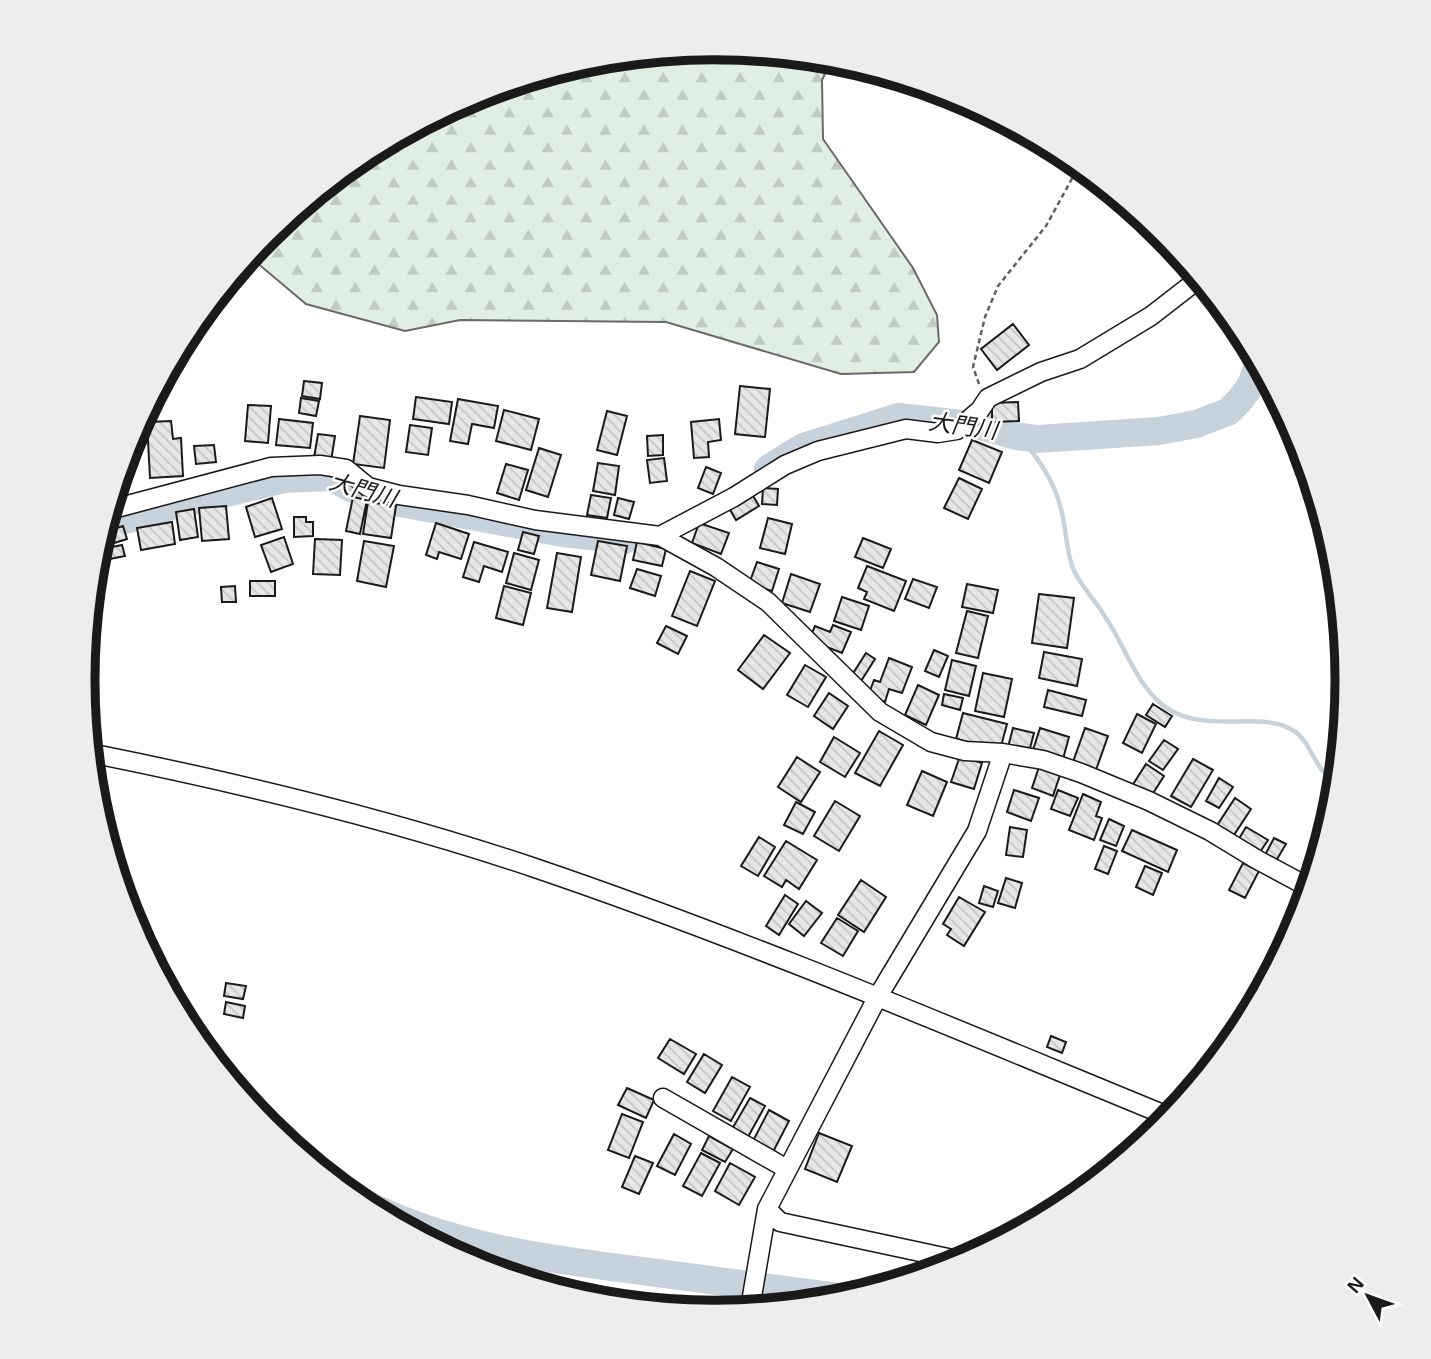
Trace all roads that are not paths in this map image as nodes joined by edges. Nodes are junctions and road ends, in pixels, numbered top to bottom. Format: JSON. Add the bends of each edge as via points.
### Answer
{"nodes":[{"id":1,"x":1192,"y":284,"type":"edge"},
{"id":2,"x":120,"y":507,"type":"edge"},
{"id":3,"x":660,"y":536,"type":"junction"},
{"id":4,"x":1003,"y":753,"type":"junction"},
{"id":5,"x":101,"y":755,"type":"edge"},
{"id":6,"x":1301,"y":883,"type":"edge"},
{"id":7,"x":877,"y":998,"type":"junction"},
{"id":8,"x":663,"y":1098,"type":"dead end"},
{"id":9,"x":1159,"y":1113,"type":"edge"},
{"id":10,"x":787,"y":1169,"type":"junction"},
{"id":11,"x":766,"y":1214,"type":"junction"},
{"id":12,"x":941,"y":1257,"type":"edge"},
{"id":13,"x":752,"y":1298,"type":"edge"}],
"edges":[{"from":1,"to":3,"type":"street","via":[[1151,316],[1080,359],[1041,372],[984,404],[957,430],[906,429],[818,451]]},
{"from":2,"to":3,"type":"street","via":[[271,467],[320,465],[346,469],[368,487],[399,495],[535,520]]},
{"from":3,"to":4,"type":"street","via":[[768,602],[880,712],[931,741],[965,751]]},
{"from":4,"to":6,"type":"street","via":[[1043,760],[1149,801]]},
{"from":4,"to":7,"type":"street","via":[[977,831]]},
{"from":5,"to":7,"type":"street","via":[[259,789],[441,838],[712,930]]},
{"from":7,"to":9,"type":"street"},
{"from":7,"to":10,"type":"street"},
{"from":8,"to":10,"type":"street"},
{"from":10,"to":11,"type":"street"},
{"from":11,"to":12,"type":"street","via":[[780,1222]]},
{"from":11,"to":13,"type":"street"}]}
